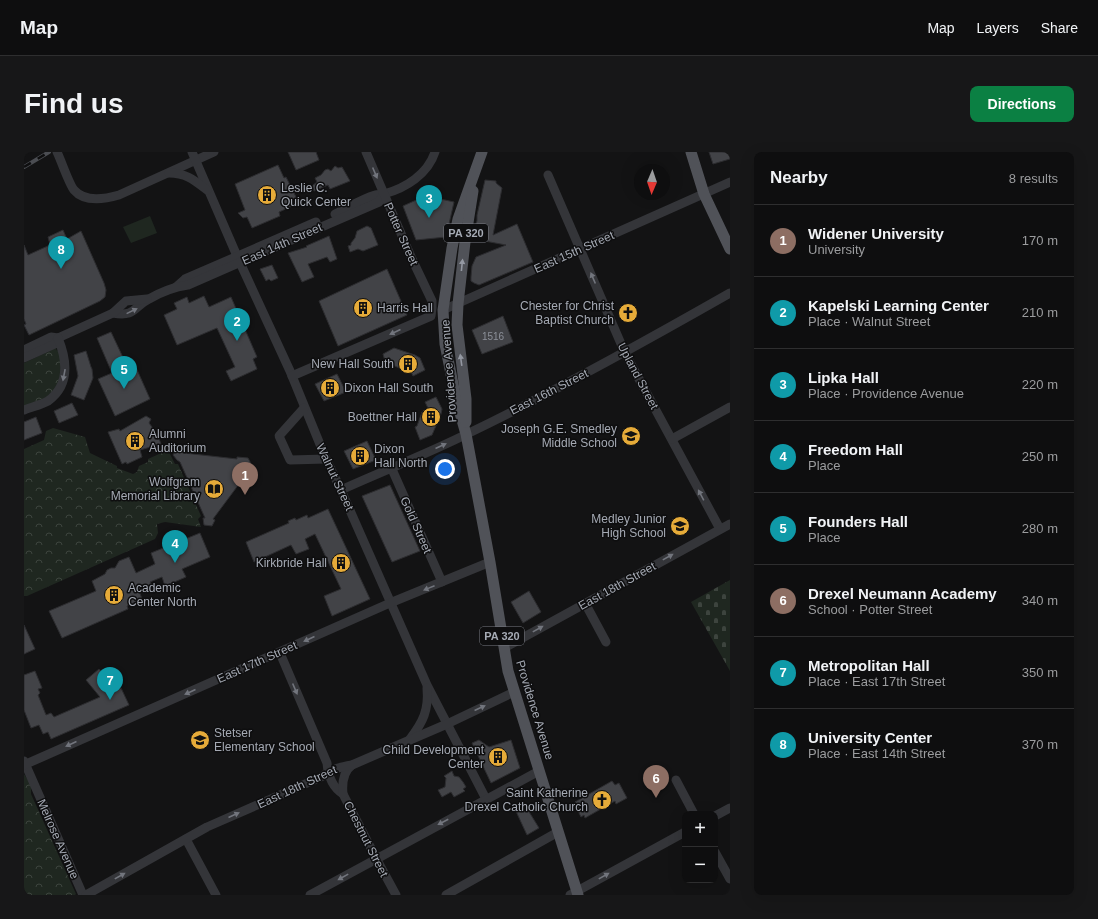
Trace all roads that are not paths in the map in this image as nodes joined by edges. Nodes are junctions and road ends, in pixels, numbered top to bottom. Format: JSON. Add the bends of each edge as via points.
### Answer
{"nodes":[{"id":1,"x":58,"y":152,"type":"edge"},
{"id":2,"x":214,"y":152,"type":"edge"},
{"id":3,"x":366,"y":152,"type":"edge"},
{"id":4,"x":435,"y":152,"type":"edge"},
{"id":5,"x":691,"y":152,"type":"edge"},
{"id":6,"x":194,"y":156,"type":"edge"},
{"id":7,"x":480,"y":157,"type":"edge"},
{"id":8,"x":166,"y":174,"type":"junction"},
{"id":9,"x":548,"y":175,"type":"dead end"},
{"id":10,"x":730,"y":182,"type":"edge"},
{"id":11,"x":208,"y":190,"type":"junction"},
{"id":12,"x":384,"y":194,"type":"junction"},
{"id":13,"x":704,"y":194,"type":"junction"},
{"id":14,"x":581,"y":249,"type":"junction"},
{"id":15,"x":730,"y":249,"type":"edge"},
{"id":16,"x":239,"y":259,"type":"junction"},
{"id":17,"x":730,"y":293,"type":"edge"},
{"id":18,"x":458,"y":304,"type":"junction"},
{"id":19,"x":443,"y":310,"type":"junction"},
{"id":20,"x":58,"y":338,"type":"junction"},
{"id":21,"x":24,"y":350,"type":"edge"},
{"id":22,"x":625,"y":353,"type":"junction"},
{"id":23,"x":24,"y":358,"type":"edge"},
{"id":24,"x":292,"y":376,"type":"junction"},
{"id":25,"x":304,"y":408,"type":"junction"},
{"id":26,"x":730,"y":408,"type":"edge"},
{"id":27,"x":24,"y":410,"type":"edge"},
{"id":28,"x":466,"y":434,"type":"junction"},
{"id":29,"x":672,"y":439,"type":"junction"},
{"id":30,"x":326,"y":459,"type":"junction"},
{"id":31,"x":391,"y":467,"type":"junction"},
{"id":32,"x":341,"y":490,"type":"junction"},
{"id":33,"x":730,"y":524,"type":"edge"},
{"id":34,"x":720,"y":529,"type":"junction"},
{"id":35,"x":490,"y":562,"type":"junction"},
{"id":36,"x":442,"y":582,"type":"junction"},
{"id":37,"x":390,"y":603,"type":"junction"},
{"id":38,"x":585,"y":603,"type":"junction"},
{"id":39,"x":606,"y":642,"type":"dead end"},
{"id":40,"x":504,"y":648,"type":"junction"},
{"id":41,"x":280,"y":653,"type":"junction"},
{"id":42,"x":427,"y":685,"type":"junction"},
{"id":43,"x":514,"y":692,"type":"junction"},
{"id":44,"x":447,"y":724,"type":"junction"},
{"id":45,"x":410,"y":740,"type":"junction"},
{"id":46,"x":24,"y":763,"type":"edge"},
{"id":47,"x":352,"y":766,"type":"junction"},
{"id":48,"x":539,"y":771,"type":"junction"},
{"id":49,"x":328,"y":772,"type":"junction"},
{"id":50,"x":676,"y":780,"type":"dead end"},
{"id":51,"x":343,"y":794,"type":"junction"},
{"id":52,"x":486,"y":799,"type":"junction"},
{"id":53,"x":730,"y":808,"type":"edge"},
{"id":54,"x":692,"y":811,"type":"edge"},
{"id":55,"x":718,"y":814,"type":"edge"},
{"id":56,"x":558,"y":832,"type":"junction"},
{"id":57,"x":682,"y":834,"type":"edge"},
{"id":58,"x":186,"y":839,"type":"junction"},
{"id":59,"x":718,"y":857,"type":"edge"},
{"id":60,"x":376,"y":858,"type":"junction"},
{"id":61,"x":730,"y":879,"type":"edge"},
{"id":62,"x":575,"y":894,"type":"edge"},
{"id":63,"x":84,"y":895,"type":"edge"},
{"id":64,"x":216,"y":895,"type":"edge"},
{"id":65,"x":310,"y":895,"type":"edge"},
{"id":66,"x":396,"y":895,"type":"edge"},
{"id":67,"x":446,"y":895,"type":"edge"}],
"edges":[{"from":1,"to":8,"type":"street","via":[[74,190],[87,198],[119,195]]},
{"from":2,"to":6,"type":"street"},
{"from":3,"to":12,"type":"street","name":"Potter Street","one_way":true},
{"from":4,"to":12,"type":"street","name":"East 14th Street","via":[[429,167],[422,174]]},
{"from":5,"to":13,"type":"main road"},
{"from":6,"to":8,"type":"street"},
{"from":6,"to":11,"type":"street","name":"Walnut Street"},
{"from":18,"to":7,"type":"main road","name":"Providence Avenue","number":"PA 320","one_way":true,"via":[[465,242]]},
{"from":7,"to":19,"type":"main road","name":"Providence Avenue","number":"PA 320","via":[[458,219]]},
{"from":8,"to":11,"type":"street","via":[[180,173]]},
{"from":9,"to":14,"type":"street","name":"Upland Street"},
{"from":10,"to":13,"type":"street","name":"East 15th Street"},
{"from":11,"to":16,"type":"street","name":"Walnut Street"},
{"from":12,"to":16,"type":"street","name":"East 14th Street","via":[[375,195],[314,226]]},
{"from":12,"to":24,"type":"street","name":"Potter Street","one_way":true,"via":[[432,301],[431,316]]},
{"from":13,"to":14,"type":"street","name":"East 15th Street"},
{"from":13,"to":15,"type":"main road"},
{"from":14,"to":18,"type":"street","name":"East 15th Street"},
{"from":22,"to":14,"type":"street","name":"Upland Street","one_way":true},
{"from":16,"to":20,"type":"street","name":"East 14th Street","via":[[185,279],[176,287],[147,299],[126,301],[113,313]]},
{"from":16,"to":24,"type":"street","name":"Walnut Street"},
{"from":17,"to":22,"type":"street","name":"East 16th Street"},
{"from":18,"to":19,"type":"street","name":"East 15th Street"},
{"from":28,"to":18,"type":"main road","name":"Providence Avenue","number":"PA 320","one_way":true,"via":[[466,399],[458,339]]},
{"from":19,"to":28,"type":"main road","name":"Providence Avenue","number":"PA 320","via":[[447,356]]},
{"from":20,"to":21,"type":"street","name":"East 14th Street","via":[[51,337]]},
{"from":20,"to":23,"type":"street","name":"East 14th Street","via":[[56,344]]},
{"from":20,"to":27,"type":"street","one_way":true,"via":[[66,366],[63,381],[56,393],[47,401]]},
{"from":22,"to":28,"type":"street","name":"East 16th Street"},
{"from":22,"to":29,"type":"street","name":"Upland Street"},
{"from":24,"to":25,"type":"street","name":"Walnut Street"},
{"from":25,"to":30,"type":"street","name":"Walnut Street"},
{"from":25,"to":30,"type":"street","via":[[279,436],[290,460]]},
{"from":26,"to":29,"type":"street"},
{"from":31,"to":28,"type":"street","name":"East 16th Street","one_way":true},
{"from":28,"to":35,"type":"main road","name":"Providence Avenue","number":"PA 320"},
{"from":34,"to":29,"type":"street","name":"Upland Street","one_way":true},
{"from":30,"to":32,"type":"street","name":"Walnut Street"},
{"from":31,"to":32,"type":"street","name":"East 16th Street"},
{"from":31,"to":36,"type":"street","name":"Gold Street"},
{"from":32,"to":37,"type":"street","name":"Walnut Street"},
{"from":33,"to":34,"type":"street","name":"East 18th Street"},
{"from":38,"to":34,"type":"street","name":"East 18th Street","one_way":true},
{"from":35,"to":36,"type":"street","name":"East 17th Street"},
{"from":35,"to":40,"type":"main road","name":"Providence Avenue","number":"PA 320"},
{"from":36,"to":37,"type":"street","name":"East 17th Street","one_way":true},
{"from":37,"to":41,"type":"street","name":"East 17th Street","one_way":true},
{"from":37,"to":42,"type":"street","name":"Walnut Street"},
{"from":38,"to":39,"type":"street"},
{"from":40,"to":38,"type":"street","name":"East 18th Street","one_way":true},
{"from":40,"to":43,"type":"main road","name":"Providence Avenue","number":"PA 320"},
{"from":41,"to":46,"type":"street","name":"East 17th Street","one_way":true},
{"from":41,"to":49,"type":"street","name":"Chestnut Street","one_way":true,"via":[[327,763]]},
{"from":42,"to":44,"type":"street","name":"Walnut Street"},
{"from":42,"to":45,"type":"street","via":[[426,713]]},
{"from":44,"to":43,"type":"street","name":"East 18th Street","one_way":true},
{"from":43,"to":48,"type":"main road","name":"Providence Avenue","number":"PA 320"},
{"from":44,"to":45,"type":"street","name":"East 18th Street"},
{"from":44,"to":52,"type":"street","name":"Walnut Street"},
{"from":45,"to":47,"type":"street","name":"East 18th Street"},
{"from":46,"to":63,"type":"street","name":"Melrose Avenue"},
{"from":47,"to":49,"type":"street","name":"East 18th Street","via":[[340,766]]},
{"from":47,"to":51,"type":"street","via":[[344,777]]},
{"from":48,"to":52,"type":"street"},
{"from":48,"to":56,"type":"main road","name":"Providence Avenue","number":"PA 320"},
{"from":49,"to":51,"type":"street","name":"Chestnut Street","via":[[335,788]]},
{"from":58,"to":49,"type":"street","name":"East 18th Street","one_way":true},
{"from":50,"to":54,"type":"street"},
{"from":51,"to":60,"type":"street","name":"Chestnut Street"},
{"from":52,"to":60,"type":"street","one_way":true},
{"from":53,"to":55,"type":"street"},
{"from":56,"to":62,"type":"main road","name":"Providence Avenue","number":"PA 320"},
{"from":56,"to":67,"type":"street"},
{"from":62,"to":57,"type":"street","one_way":true},
{"from":63,"to":58,"type":"street","name":"East 18th Street","one_way":true},
{"from":58,"to":64,"type":"street"},
{"from":59,"to":61,"type":"street"},
{"from":60,"to":65,"type":"street","one_way":true},
{"from":60,"to":66,"type":"street","name":"Chestnut Street"}]}
